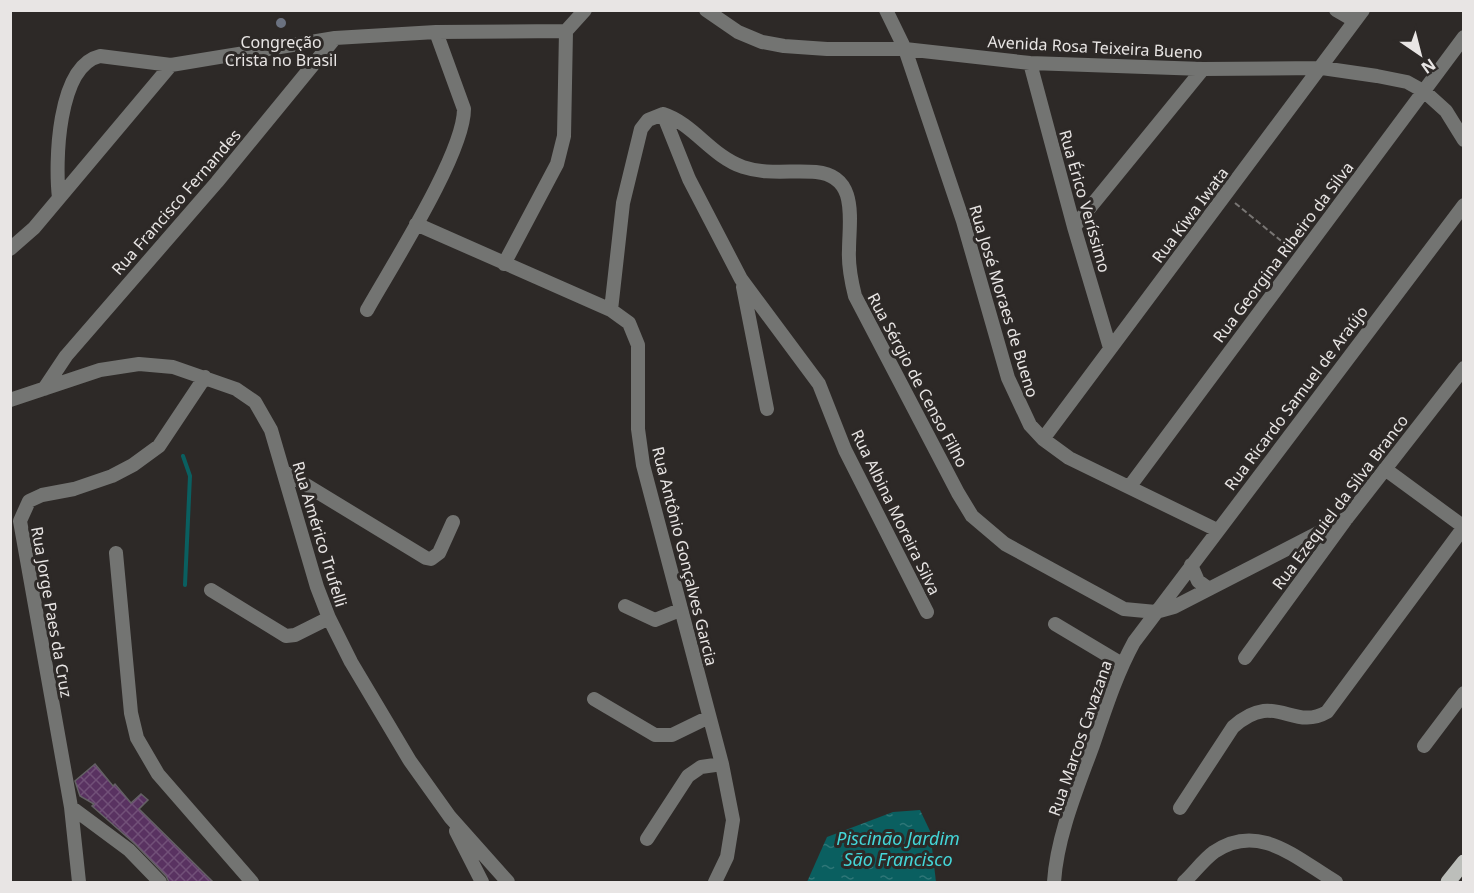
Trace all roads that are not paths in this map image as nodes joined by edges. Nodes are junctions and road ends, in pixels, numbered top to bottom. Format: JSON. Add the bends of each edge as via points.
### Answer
{"nodes":[{"id":1,"x":585,"y":10,"type":"edge"},
{"id":2,"x":706,"y":10,"type":"edge"},
{"id":3,"x":886,"y":10,"type":"edge"},
{"id":4,"x":1336,"y":10,"type":"edge"},
{"id":5,"x":1359,"y":16,"type":"edge"},
{"id":6,"x":566,"y":31,"type":"junction"},
{"id":7,"x":436,"y":32,"type":"junction"},
{"id":8,"x":1464,"y":37,"type":"edge"},
{"id":9,"x":335,"y":38,"type":"junction"},
{"id":10,"x":905,"y":49,"type":"junction"},
{"id":11,"x":1030,"y":63,"type":"junction"},
{"id":12,"x":171,"y":65,"type":"junction"},
{"id":13,"x":1322,"y":68,"type":"junction"},
{"id":14,"x":1203,"y":69,"type":"junction"},
{"id":15,"x":1425,"y":92,"type":"junction"},
{"id":16,"x":663,"y":114,"type":"junction"},
{"id":17,"x":1464,"y":140,"type":"edge"},
{"id":18,"x":59,"y":198,"type":"junction"},
{"id":19,"x":1464,"y":205,"type":"edge"},
{"id":20,"x":416,"y":224,"type":"junction"},
{"id":21,"x":1074,"y":227,"type":"junction"},
{"id":22,"x":10,"y":249,"type":"edge"},
{"id":23,"x":504,"y":264,"type":"junction"},
{"id":24,"x":741,"y":279,"type":"junction"},
{"id":25,"x":367,"y":309,"type":"dead end"},
{"id":26,"x":611,"y":310,"type":"junction"},
{"id":27,"x":1110,"y":348,"type":"junction"},
{"id":28,"x":1464,"y":368,"type":"edge"},
{"id":29,"x":205,"y":377,"type":"junction"},
{"id":30,"x":44,"y":389,"type":"junction"},
{"id":31,"x":10,"y":400,"type":"edge"},
{"id":32,"x":767,"y":409,"type":"dead end"},
{"id":33,"x":1043,"y":439,"type":"junction"},
{"id":34,"x":1385,"y":469,"type":"junction"},
{"id":35,"x":283,"y":471,"type":"junction"},
{"id":36,"x":1130,"y":486,"type":"junction"},
{"id":37,"x":1347,"y":518,"type":"junction"},
{"id":38,"x":453,"y":522,"type":"dead end"},
{"id":39,"x":1464,"y":527,"type":"edge"},
{"id":40,"x":1217,"y":530,"type":"junction"},
{"id":41,"x":116,"y":553,"type":"dead end"},
{"id":42,"x":1191,"y":565,"type":"junction"},
{"id":43,"x":1209,"y":589,"type":"junction"},
{"id":44,"x":211,"y":590,"type":"dead end"},
{"id":45,"x":625,"y":606,"type":"dead end"},
{"id":46,"x":680,"y":610,"type":"junction"},
{"id":47,"x":927,"y":612,"type":"dead end"},
{"id":48,"x":1155,"y":612,"type":"junction"},
{"id":49,"x":329,"y":618,"type":"junction"},
{"id":50,"x":1055,"y":624,"type":"dead end"},
{"id":51,"x":1245,"y":658,"type":"dead end"},
{"id":52,"x":1122,"y":664,"type":"junction"},
{"id":53,"x":1464,"y":693,"type":"edge"},
{"id":54,"x":594,"y":699,"type":"dead end"},
{"id":55,"x":709,"y":717,"type":"junction"},
{"id":56,"x":1424,"y":746,"type":"dead end"},
{"id":57,"x":723,"y":764,"type":"junction"},
{"id":58,"x":71,"y":807,"type":"junction"},
{"id":59,"x":1180,"y":808,"type":"dead end"},
{"id":60,"x":450,"y":817,"type":"junction"},
{"id":61,"x":647,"y":838,"type":"dead end"},
{"id":62,"x":1464,"y":862,"type":"edge"},
{"id":63,"x":79,"y":882,"type":"edge"},
{"id":64,"x":160,"y":882,"type":"edge"},
{"id":65,"x":252,"y":882,"type":"edge"},
{"id":66,"x":482,"y":882,"type":"edge"},
{"id":67,"x":508,"y":882,"type":"edge"},
{"id":68,"x":714,"y":882,"type":"edge"},
{"id":69,"x":1054,"y":882,"type":"edge"},
{"id":70,"x":1184,"y":882,"type":"edge"},
{"id":71,"x":1336,"y":882,"type":"edge"},
{"id":72,"x":1448,"y":882,"type":"edge"}],
"edges":[{"from":1,"to":6,"type":"street"},
{"from":2,"to":10,"type":"street","name":"Avenida Rosa Teixeira Bueno","via":[[738,32],[762,42],[827,50]]},
{"from":3,"to":10,"type":"street","name":"Rua José Moraes de Bueno"},
{"from":4,"to":5,"type":"street"},
{"from":5,"to":13,"type":"street","name":"Rua Kiwa Iwata"},
{"from":6,"to":7,"type":"street"},
{"from":6,"to":23,"type":"street","via":[[564,136],[557,164]]},
{"from":7,"to":9,"type":"street"},
{"from":7,"to":20,"type":"street","via":[[464,110],[464,122]]},
{"from":8,"to":15,"type":"street","name":"Rua Georgina Ribeiro da Silva"},
{"from":9,"to":12,"type":"street"},
{"from":9,"to":30,"type":"street","name":"Rua Francisco Fernandes","via":[[66,356]]},
{"from":10,"to":11,"type":"street","name":"Avenida Rosa Teixeira Bueno"},
{"from":10,"to":33,"type":"street","name":"Rua José Moraes de Bueno","via":[[963,222],[1008,378],[1024,415]]},
{"from":11,"to":14,"type":"street","name":"Avenida Rosa Teixeira Bueno"},
{"from":11,"to":21,"type":"street","name":"Rua Érico Veríssimo"},
{"from":12,"to":18,"type":"street"},
{"from":12,"to":18,"type":"street","via":[[99,56],[82,64],[67,98],[58,142]]},
{"from":13,"to":14,"type":"street","name":"Avenida Rosa Teixeira Bueno"},
{"from":13,"to":15,"type":"street","name":"Avenida Rosa Teixeira Bueno","via":[[1407,82]]},
{"from":13,"to":27,"type":"street","name":"Rua Kiwa Iwata"},
{"from":14,"to":21,"type":"street"},
{"from":15,"to":17,"type":"street","name":"Avenida Rosa Teixeira Bueno","via":[[1446,111]]},
{"from":15,"to":36,"type":"street","name":"Rua Georgina Ribeiro da Silva"},
{"from":16,"to":24,"type":"street","name":"Rua Albina Moreira Silva","via":[[689,179]]},
{"from":16,"to":26,"type":"street","via":[[648,120],[640,129],[623,203]]},
{"from":16,"to":48,"type":"street","name":"Rua Sérgio de Censo Filho","via":[[686,124],[715,152],[741,166],[777,172],[818,172],[841,183],[852,210],[849,274],[855,296],[972,516],[1005,544],[1125,609]]},
{"from":18,"to":22,"type":"street"},
{"from":19,"to":40,"type":"street","name":"Rua Ricardo Samuel de Araújo"},
{"from":20,"to":23,"type":"street","name":"Rua Antônio Gonçalves Garcia"},
{"from":20,"to":25,"type":"street"},
{"from":21,"to":27,"type":"street","name":"Rua Érico Veríssimo"},
{"from":23,"to":26,"type":"street","name":"Rua Antônio Gonçalves Garcia"},
{"from":24,"to":32,"type":"street"},
{"from":24,"to":47,"type":"street","name":"Rua Albina Moreira Silva","via":[[819,384],[845,450]]},
{"from":26,"to":46,"type":"street","name":"Rua Antônio Gonçalves Garcia","via":[[629,323],[638,345],[638,429],[643,465]]},
{"from":27,"to":33,"type":"street","name":"Rua Kiwa Iwata"},
{"from":28,"to":34,"type":"street","name":"Rua Ezequiel da Silva Branco"},
{"from":29,"to":30,"type":"street","name":"Rua Américo Trufelli","via":[[173,367],[123,365]]},
{"from":29,"to":35,"type":"street","name":"Rua Américo Trufelli","via":[[236,389],[255,402],[271,430]]},
{"from":29,"to":58,"type":"street","name":"Rua Jorge Paes da Cruz","via":[[159,446],[112,476],[29,501],[20,522]]},
{"from":30,"to":31,"type":"street","name":"Rua Américo Trufelli"},
{"from":33,"to":36,"type":"street","name":"Rua José Moraes de Bueno","via":[[1069,458]]},
{"from":34,"to":37,"type":"street","name":"Rua Ezequiel da Silva Branco"},
{"from":34,"to":39,"type":"street"},
{"from":35,"to":38,"type":"street","via":[[426,558],[439,553]]},
{"from":35,"to":49,"type":"street","name":"Rua Américo Trufelli"},
{"from":36,"to":40,"type":"street","name":"Rua José Moraes de Bueno"},
{"from":37,"to":43,"type":"street","name":"Rua Sérgio de Censo Filho"},
{"from":37,"to":51,"type":"street","name":"Rua Ezequiel da Silva Branco"},
{"from":39,"to":59,"type":"street","via":[[1327,712],[1309,718],[1257,711],[1244,717],[1233,727]]},
{"from":40,"to":42,"type":"street","name":"Rua Ricardo Samuel de Araújo"},
{"from":41,"to":65,"type":"street","via":[[131,713],[137,738],[158,774]]},
{"from":42,"to":43,"type":"street","via":[[1198,581]]},
{"from":42,"to":48,"type":"street","name":"Rua Ricardo Samuel de Araújo"},
{"from":43,"to":48,"type":"street","name":"Rua Sérgio de Censo Filho"},
{"from":44,"to":49,"type":"street","via":[[286,636]]},
{"from":45,"to":46,"type":"street","via":[[655,620]]},
{"from":46,"to":55,"type":"street","name":"Rua Antônio Gonçalves Garcia"},
{"from":48,"to":52,"type":"street","name":"Rua Marcos Cavazana"},
{"from":49,"to":60,"type":"street","name":"Rua Américo Trufelli","via":[[410,761]]},
{"from":50,"to":52,"type":"street"},
{"from":52,"to":69,"type":"street","name":"Rua Marcos Cavazana","via":[[1073,799]]},
{"from":53,"to":56,"type":"street"},
{"from":54,"to":55,"type":"street","via":[[664,737]]},
{"from":55,"to":57,"type":"street","name":"Rua Antônio Gonçalves Garcia"},
{"from":57,"to":61,"type":"street","via":[[700,767],[688,776]]},
{"from":57,"to":68,"type":"street","name":"Rua Antônio Gonçalves Garcia","via":[[733,820],[727,857]]},
{"from":58,"to":63,"type":"street","name":"Rua Jorge Paes da Cruz"},
{"from":58,"to":64,"type":"street","via":[[129,850]]},
{"from":60,"to":66,"type":"street"},
{"from":60,"to":67,"type":"street","name":"Rua Américo Trufelli"},
{"from":62,"to":72,"type":"main road"},
{"from":70,"to":71,"type":"street","via":[[1212,853],[1247,839],[1266,840]]}]}
